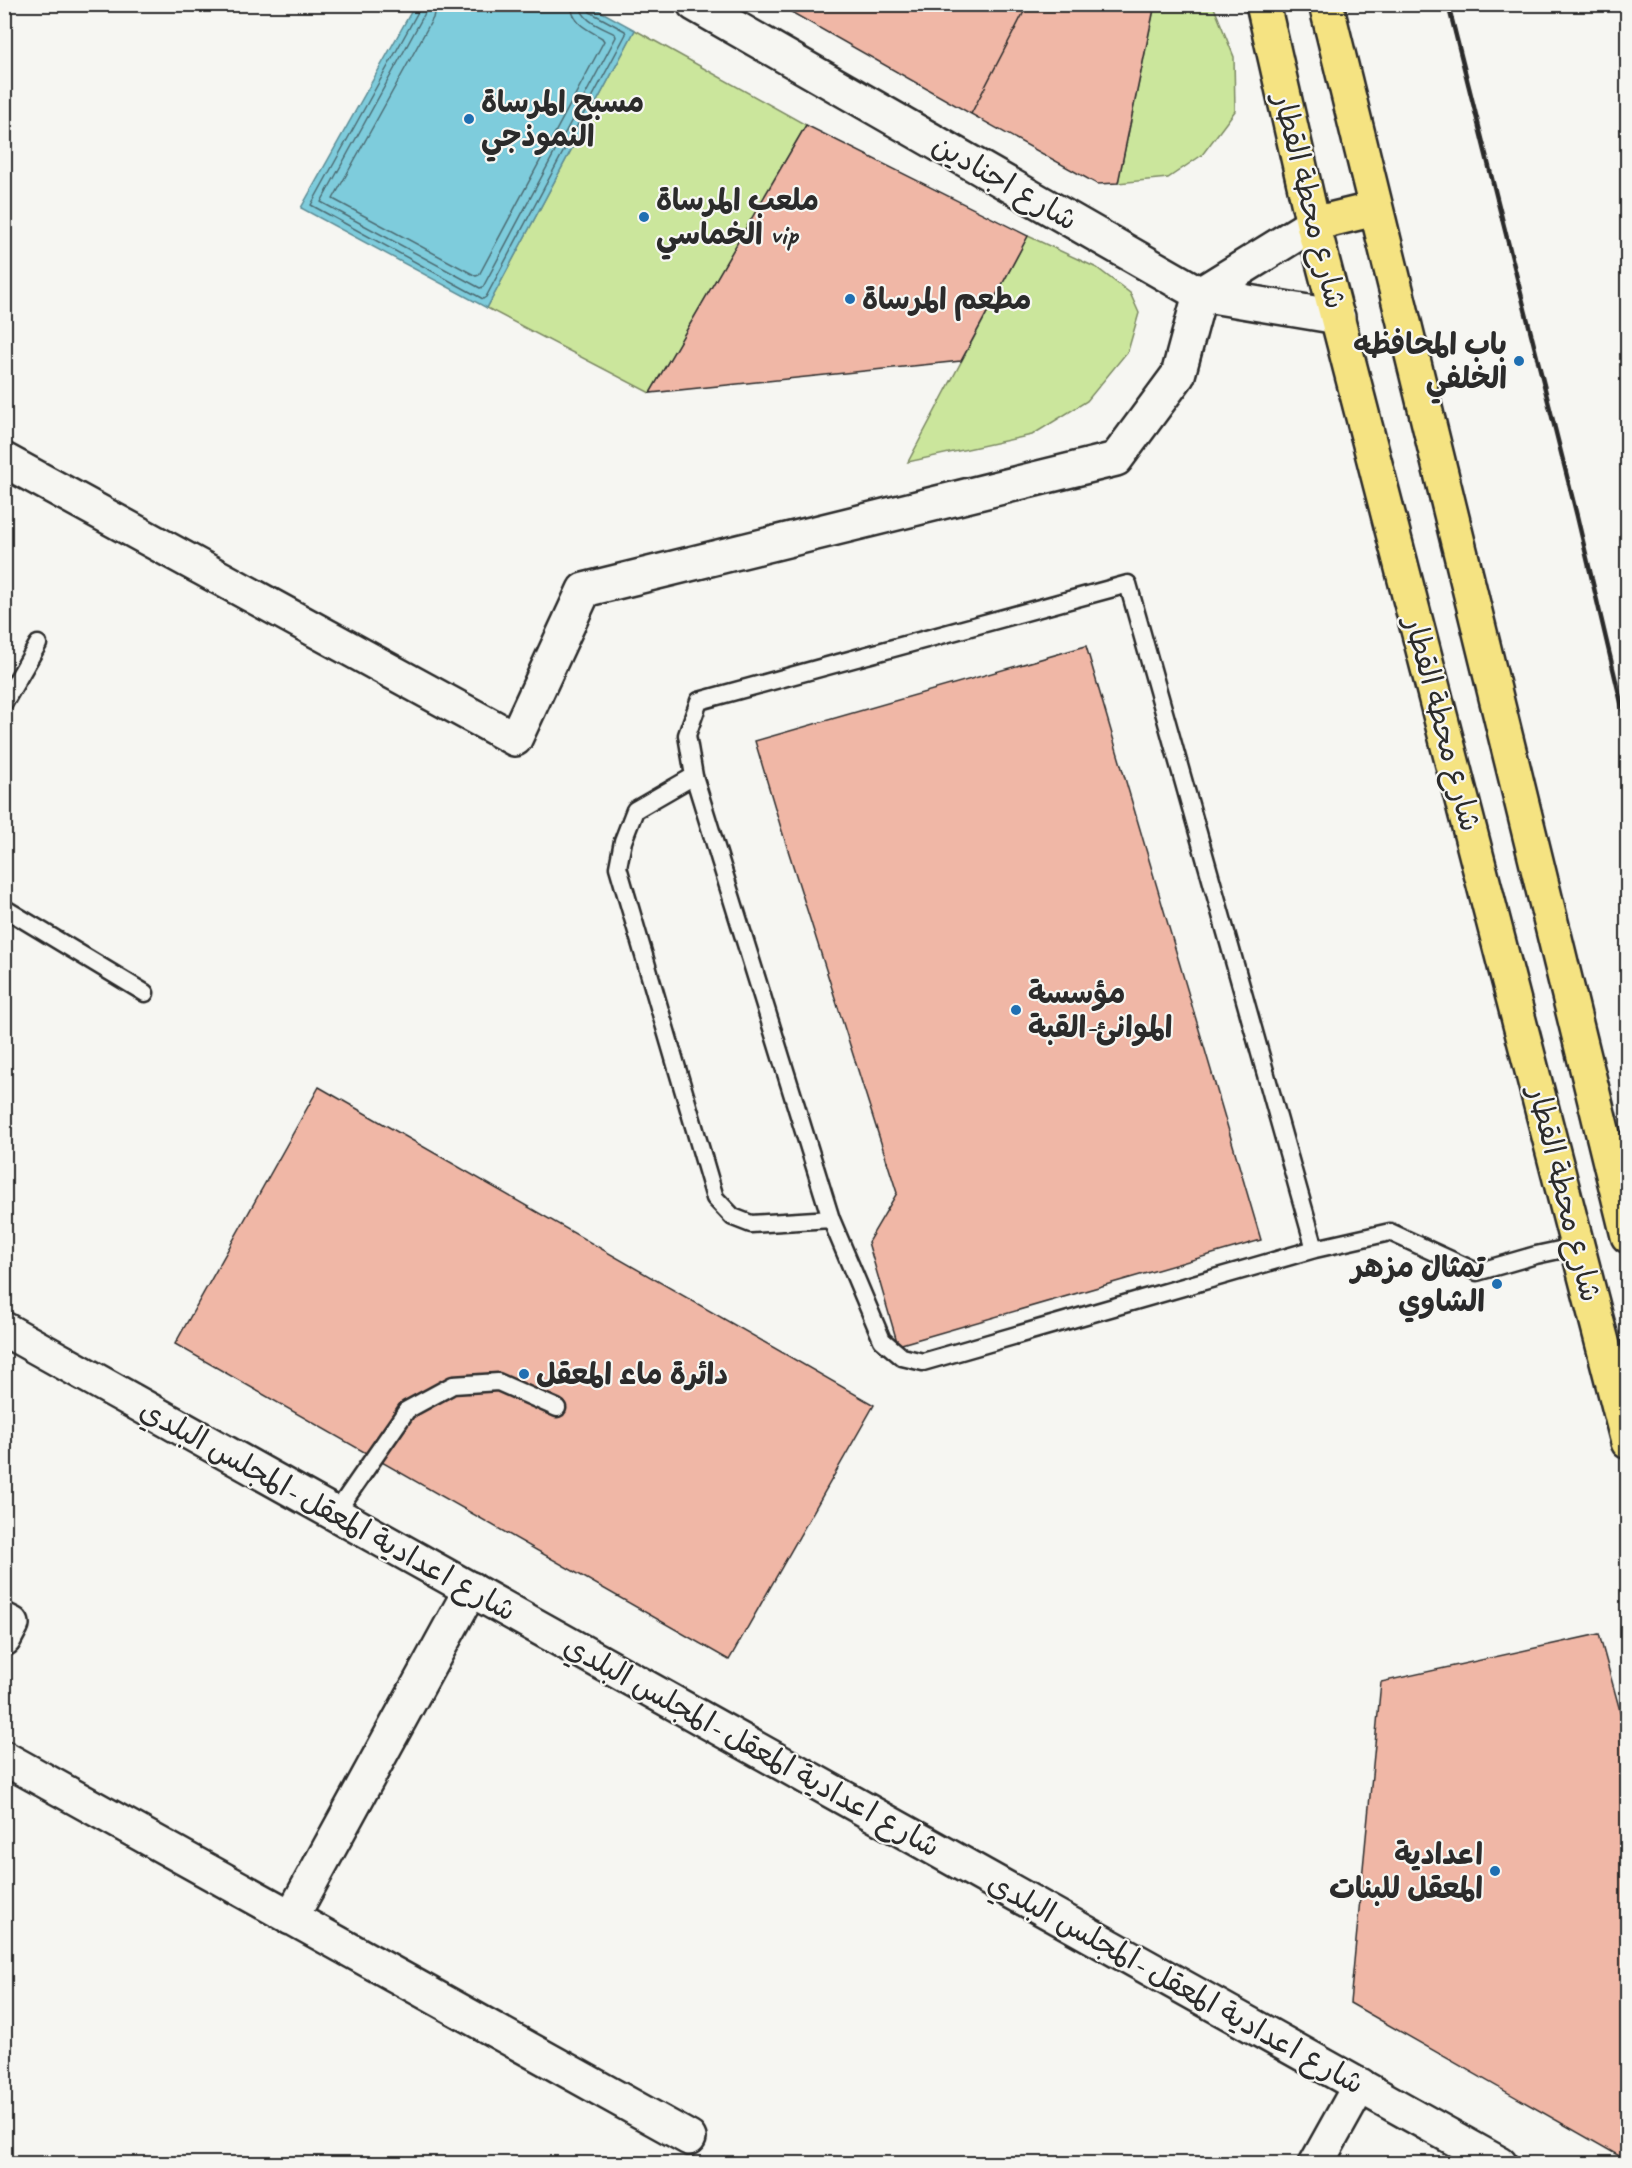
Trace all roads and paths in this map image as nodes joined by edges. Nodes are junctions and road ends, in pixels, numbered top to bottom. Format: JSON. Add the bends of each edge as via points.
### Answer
{"nodes":[{"id":1,"x":694,"y":4,"type":"edge"},
{"id":2,"x":1263,"y":4,"type":"edge"},
{"id":3,"x":1326,"y":4,"type":"edge"},
{"id":4,"x":1375,"y":209,"type":"junction"},
{"id":5,"x":1313,"y":224,"type":"junction"},
{"id":6,"x":1200,"y":294,"type":"junction"},
{"id":7,"x":1338,"y":317,"type":"junction"},
{"id":8,"x":4,"y":460,"type":"edge"},
{"id":9,"x":38,"y":644,"type":"dead end"},
{"id":10,"x":4,"y":703,"type":"edge"},
{"id":11,"x":694,"y":776,"type":"junction"},
{"id":12,"x":4,"y":908,"type":"edge"},
{"id":13,"x":145,"y":993,"type":"dead end"},
{"id":14,"x":831,"y":1219,"type":"junction"},
{"id":15,"x":1628,"y":1236,"type":"edge"},
{"id":16,"x":1578,"y":1246,"type":"junction"},
{"id":17,"x":1314,"y":1249,"type":"junction"},
{"id":18,"x":4,"y":1329,"type":"edge"},
{"id":19,"x":557,"y":1408,"type":"dead end"},
{"id":20,"x":1628,"y":1442,"type":"edge"},
{"id":21,"x":335,"y":1514,"type":"junction"},
{"id":22,"x":471,"y":1589,"type":"junction"},
{"id":23,"x":4,"y":1758,"type":"edge"},
{"id":24,"x":291,"y":1918,"type":"junction"},
{"id":25,"x":1359,"y":2085,"type":"junction"},
{"id":26,"x":689,"y":2138,"type":"dead end"},
{"id":27,"x":1316,"y":2163,"type":"edge"},
{"id":28,"x":1500,"y":2163,"type":"edge"}],
"edges":[{"from":1,"to":6,"type":"street","name":"شارع اجنادين"},
{"from":2,"to":5,"type":"main road","name":"شارع محطة القطار"},
{"from":3,"to":4,"type":"main road","name":"شارع محطة القطار"},
{"from":4,"to":5,"type":"main road"},
{"from":4,"to":15,"type":"main road","name":"شارع محطة القطار"},
{"from":5,"to":6,"type":"street"},
{"from":5,"to":7,"type":"main road","name":"شارع محطة القطار"},
{"from":6,"to":7,"type":"street"},
{"from":6,"to":8,"type":"street","via":[[1178,375],[1116,459],[584,590],[515,739]]},
{"from":7,"to":16,"type":"main road","name":"شارع محطة القطار"},
{"from":9,"to":10,"type":"lane"},
{"from":11,"to":14,"type":"lane"},
{"from":11,"to":14,"type":"lane","via":[[636,810],[623,841],[618,867],[715,1198],[733,1217],[751,1224]]},
{"from":11,"to":17,"type":"lane","via":[[687,735],[699,701],[1128,584]]},
{"from":12,"to":13,"type":"lane"},
{"from":14,"to":17,"type":"lane","via":[[882,1340],[902,1357],[923,1362]]},
{"from":16,"to":17,"type":"lane","via":[[1476,1272],[1390,1232]]},
{"from":16,"to":20,"type":"main road","name":"شارع محطة القطار"},
{"from":18,"to":21,"type":"street","name":"شارع اعدادية المعقل -المجلس البلدي"},
{"from":19,"to":21,"type":"lane","via":[[498,1382],[453,1385],[407,1410]]},
{"from":21,"to":22,"type":"street","name":"شارع اعدادية المعقل -المجلس البلدي"},
{"from":22,"to":24,"type":"street"},
{"from":22,"to":25,"type":"street","name":"شارع اعدادية المعقل -المجلس البلدي"},
{"from":23,"to":24,"type":"street"},
{"from":24,"to":26,"type":"street"},
{"from":25,"to":27,"type":"street"},
{"from":25,"to":28,"type":"street","name":"شارع اعدادية المعقل -المجلس البلدي"}]}
